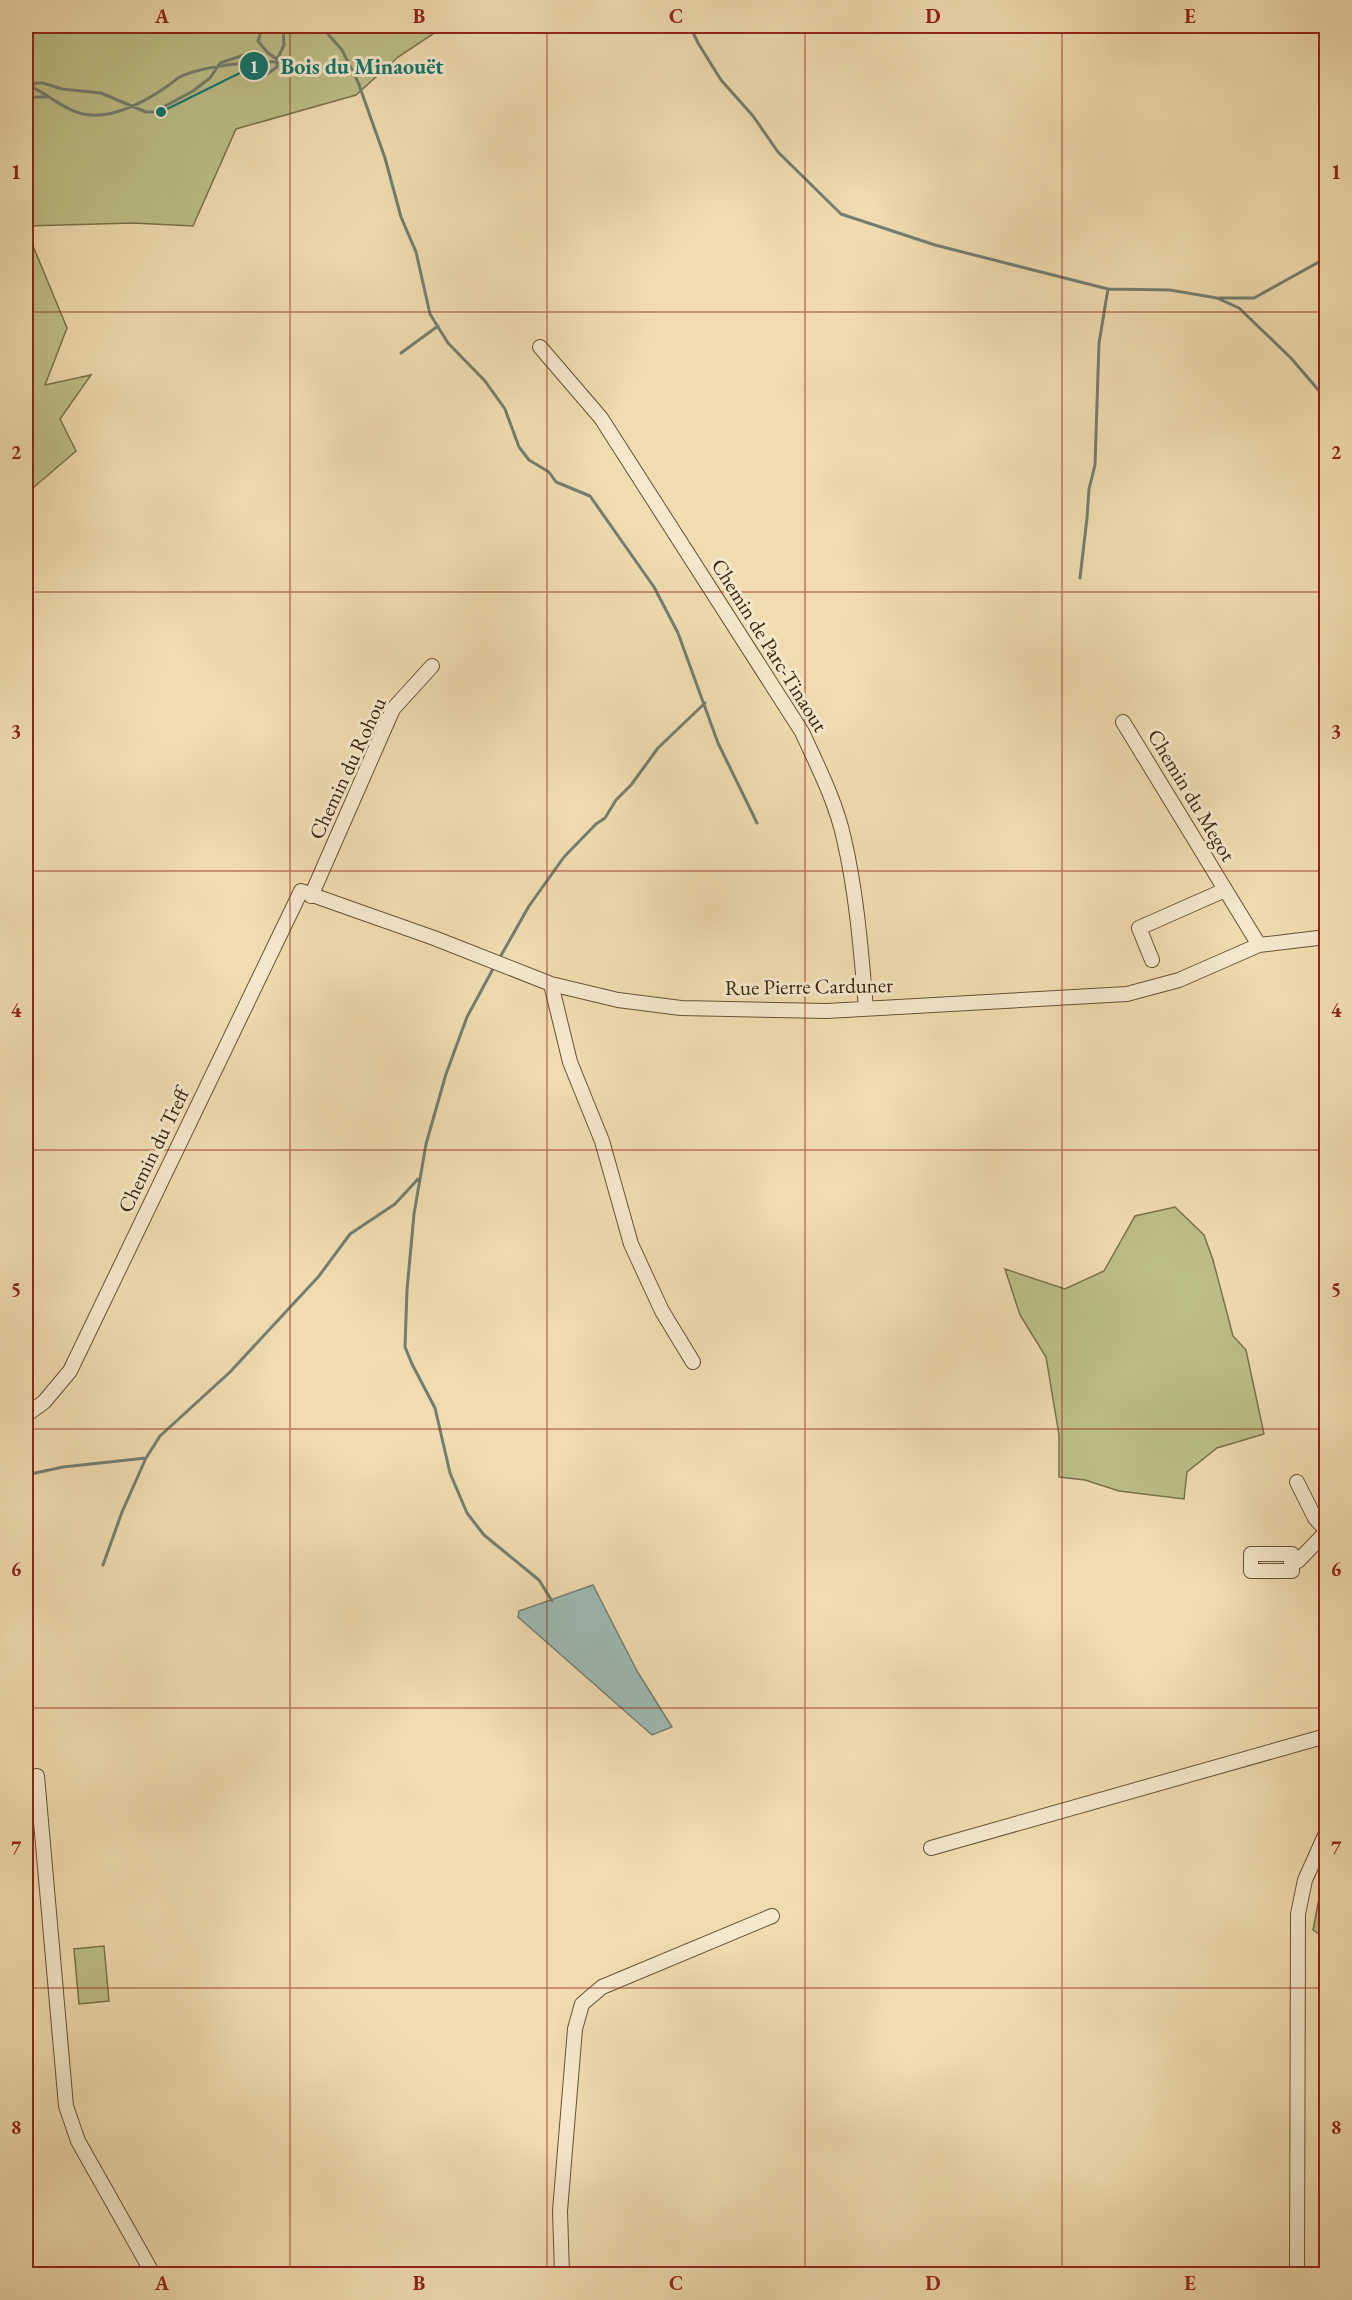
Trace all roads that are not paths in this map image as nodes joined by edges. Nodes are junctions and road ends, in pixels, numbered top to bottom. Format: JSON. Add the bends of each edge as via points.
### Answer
{"nodes":[{"id":1,"x":540,"y":347,"type":"dead end"},
{"id":2,"x":432,"y":666,"type":"dead end"},
{"id":3,"x":1123,"y":722,"type":"dead end"},
{"id":4,"x":1225,"y":890,"type":"junction"},
{"id":5,"x":306,"y":894,"type":"junction"},
{"id":6,"x":1326,"y":937,"type":"edge"},
{"id":7,"x":1258,"y":945,"type":"junction"},
{"id":8,"x":1152,"y":960,"type":"dead end"},
{"id":9,"x":551,"y":984,"type":"junction"},
{"id":10,"x":866,"y":1008,"type":"junction"},
{"id":11,"x":693,"y":1362,"type":"dead end"},
{"id":12,"x":26,"y":1414,"type":"edge"},
{"id":13,"x":1297,"y":1482,"type":"dead end"},
{"id":14,"x":1326,"y":1531,"type":"edge"},
{"id":15,"x":1292,"y":1562,"type":"dead end"},
{"id":16,"x":1326,"y":1736,"type":"edge"},
{"id":17,"x":37,"y":1776,"type":"dead end"},
{"id":18,"x":1326,"y":1833,"type":"edge"},
{"id":19,"x":931,"y":1848,"type":"dead end"},
{"id":20,"x":772,"y":1916,"type":"dead end"},
{"id":21,"x":153,"y":2274,"type":"edge"},
{"id":22,"x":562,"y":2274,"type":"edge"},
{"id":23,"x":1297,"y":2274,"type":"edge"}],
"edges":[{"from":1,"to":10,"type":"street","name":"Chemin de Parc-Tinaout","via":[[601,418],[802,732],[827,786],[844,838],[858,919]]},
{"from":2,"to":5,"type":"street","name":"Chemin du Rohou","via":[[393,709]]},
{"from":3,"to":4,"type":"street","name":"Chemin du Megot"},
{"from":4,"to":7,"type":"street","name":"Chemin du Megot"},
{"from":4,"to":8,"type":"street","name":"Chemin du Megot","via":[[1139,927]]},
{"from":5,"to":9,"type":"street","name":"Rue Pierre Carduner"},
{"from":5,"to":12,"type":"street","name":"Chemin du Treff","via":[[70,1371],[44,1402]]},
{"from":6,"to":7,"type":"street","name":"Rue Pierre Carduner"},
{"from":7,"to":10,"type":"street","name":"Rue Pierre Carduner","via":[[1179,980],[1127,994]]},
{"from":9,"to":10,"type":"street","name":"Rue Pierre Carduner","via":[[618,1000],[681,1008]]},
{"from":9,"to":11,"type":"street","via":[[570,1062],[602,1142],[632,1244],[662,1311]]},
{"from":13,"to":14,"type":"street"},
{"from":14,"to":15,"type":"street","via":[[1298,1561]]},
{"from":16,"to":19,"type":"street"},
{"from":17,"to":21,"type":"street","via":[[66,2106],[78,2141]]},
{"from":18,"to":23,"type":"street","via":[[1305,1880],[1298,1914]]},
{"from":20,"to":22,"type":"street","via":[[602,1988],[582,2004],[575,2029],[560,2211]]}]}
